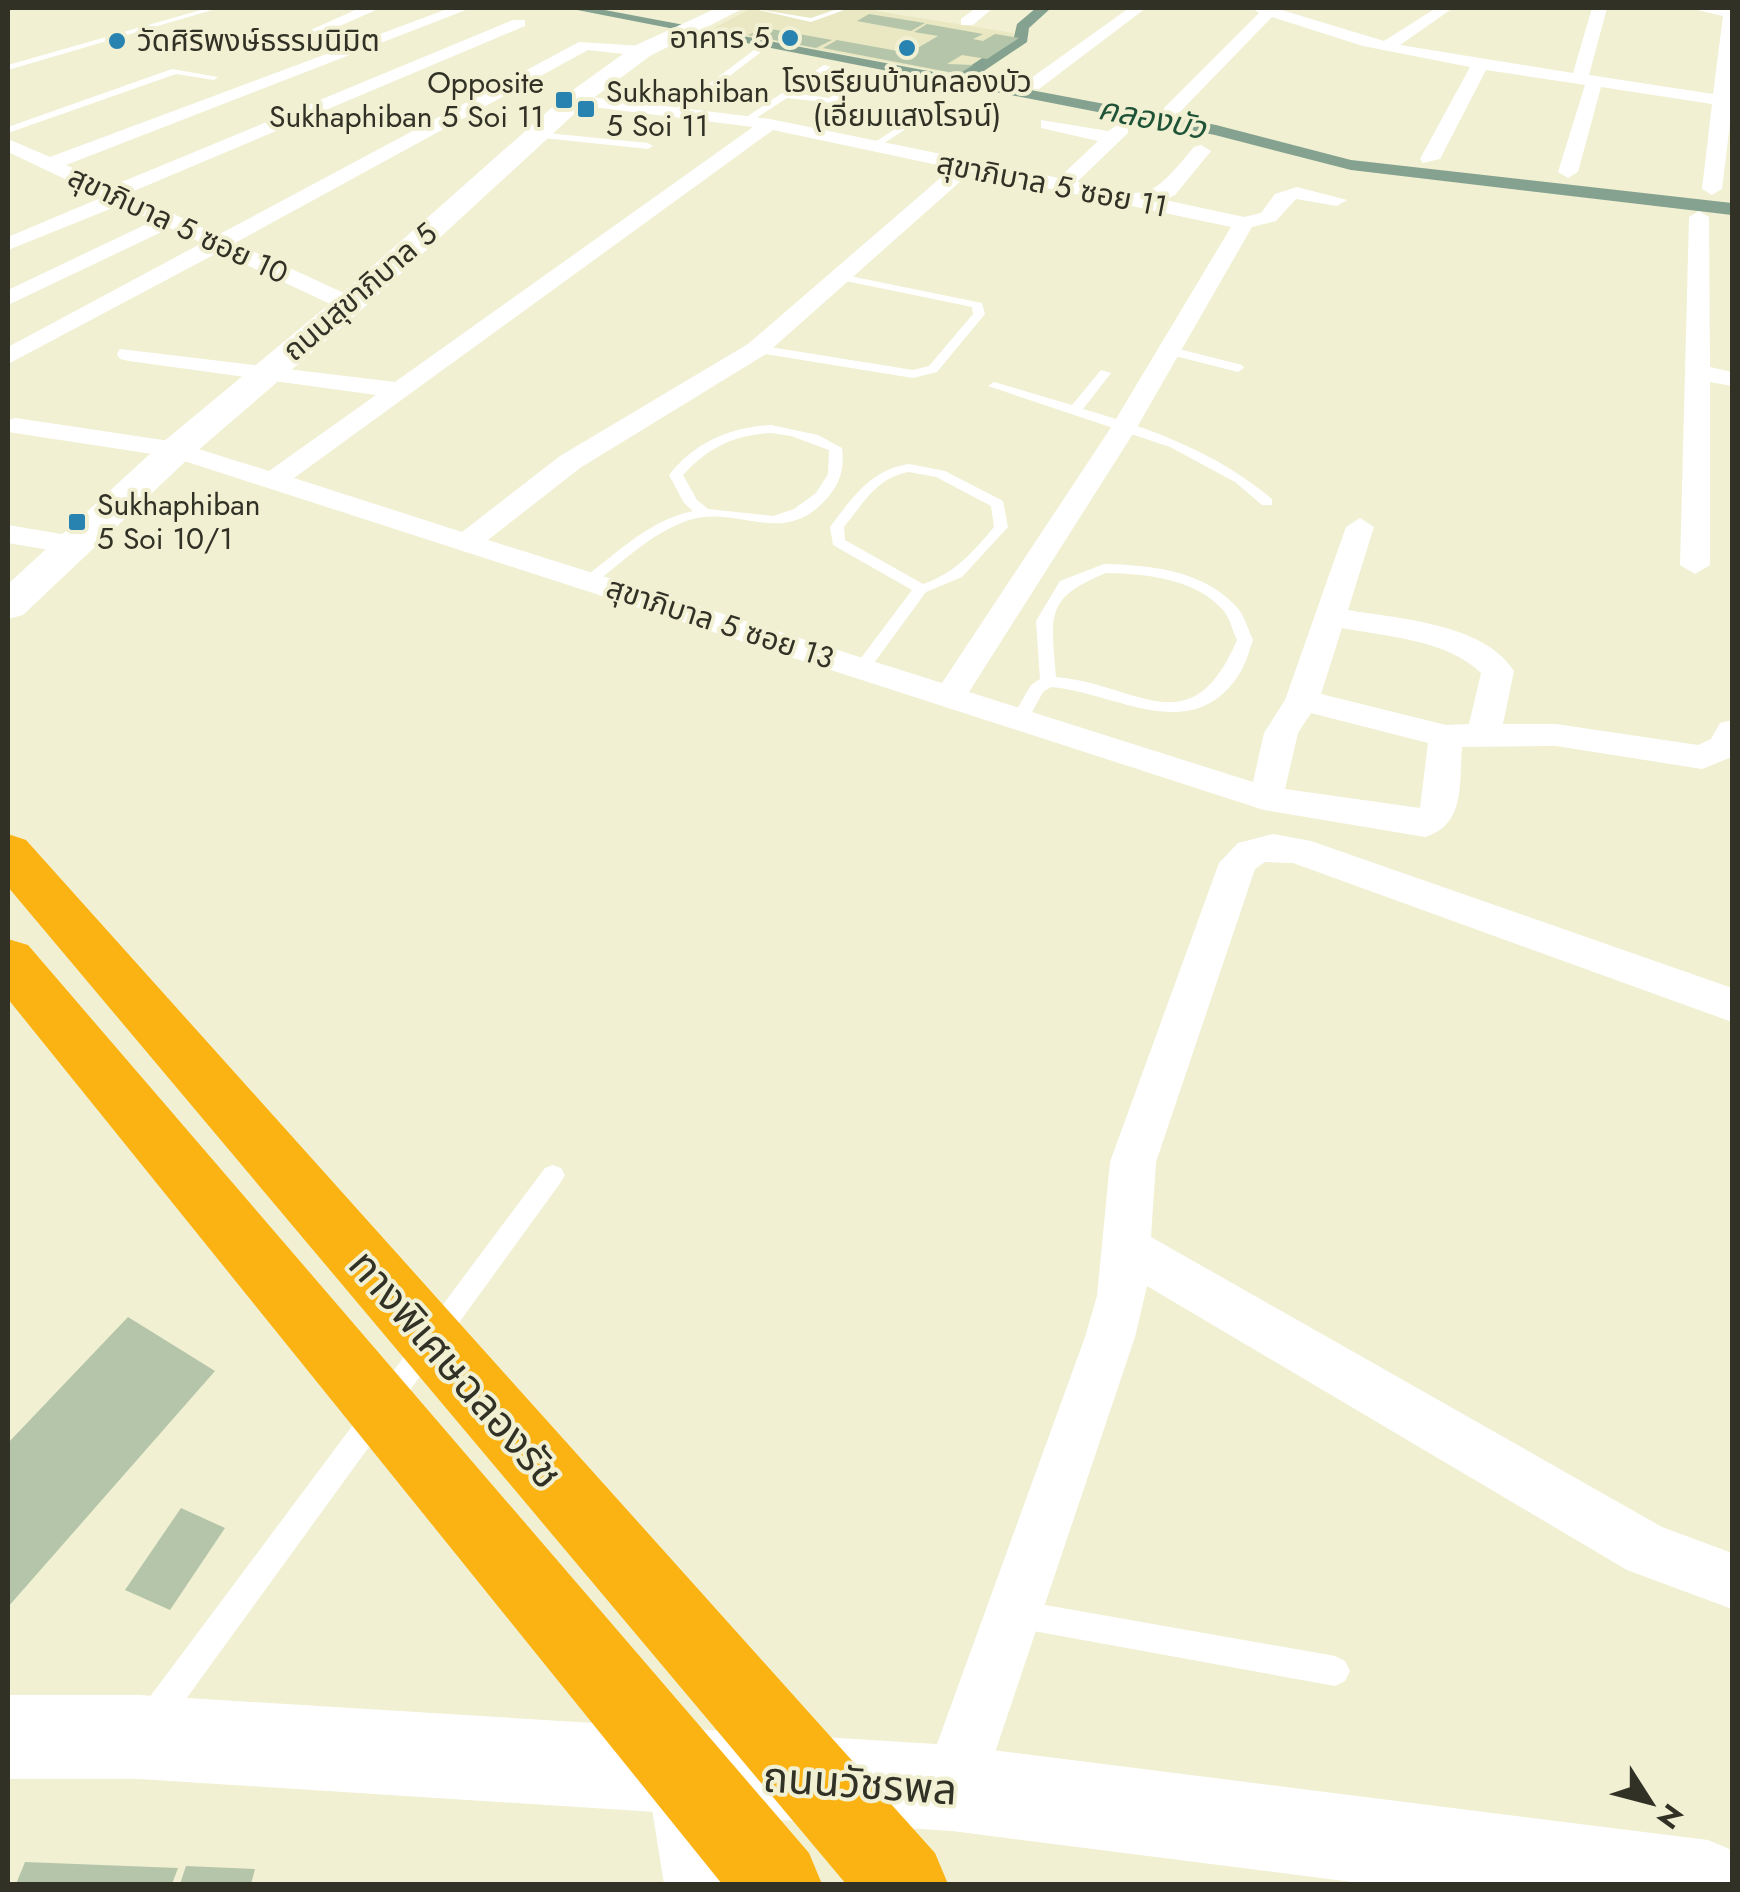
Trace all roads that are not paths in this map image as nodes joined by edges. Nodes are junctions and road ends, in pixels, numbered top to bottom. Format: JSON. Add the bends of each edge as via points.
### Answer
{"nodes":[{"id":1,"x":216,"y":8,"type":"edge"},
{"id":2,"x":372,"y":8,"type":"edge"},
{"id":3,"x":463,"y":8,"type":"edge"},
{"id":4,"x":733,"y":8,"type":"edge"},
{"id":5,"x":754,"y":8,"type":"edge"},
{"id":6,"x":985,"y":8,"type":"edge"},
{"id":7,"x":1138,"y":8,"type":"edge"},
{"id":8,"x":1446,"y":8,"type":"edge"},
{"id":9,"x":1600,"y":8,"type":"edge"},
{"id":10,"x":1698,"y":8,"type":"edge"},
{"id":11,"x":843,"y":9,"type":"edge"},
{"id":12,"x":1265,"y":9,"type":"edge"},
{"id":13,"x":1731,"y":14,"type":"edge"},
{"id":14,"x":967,"y":22,"type":"dead end"},
{"id":15,"x":518,"y":23,"type":"dead end"},
{"id":16,"x":653,"y":45,"type":"junction"},
{"id":17,"x":1386,"y":47,"type":"junction"},
{"id":18,"x":354,"y":52,"type":"junction"},
{"id":19,"x":757,"y":52,"type":"dead end"},
{"id":20,"x":1479,"y":66,"type":"junction"},
{"id":21,"x":827,"y":67,"type":"dead end"},
{"id":22,"x":8,"y":68,"type":"edge"},
{"id":23,"x":864,"y":76,"type":"dead end"},
{"id":24,"x":214,"y":77,"type":"dead end"},
{"id":25,"x":1586,"y":82,"type":"junction"},
{"id":26,"x":1033,"y":85,"type":"dead end"},
{"id":27,"x":787,"y":96,"type":"junction"},
{"id":28,"x":575,"y":100,"type":"junction"},
{"id":29,"x":1726,"y":101,"type":"edge"},
{"id":30,"x":939,"y":104,"type":"dead end"},
{"id":31,"x":680,"y":110,"type":"junction"},
{"id":32,"x":1170,"y":112,"type":"dead end"},
{"id":33,"x":758,"y":122,"type":"junction"},
{"id":34,"x":1048,"y":124,"type":"dead end"},
{"id":35,"x":8,"y":130,"type":"edge"},
{"id":36,"x":538,"y":135,"type":"junction"},
{"id":37,"x":648,"y":146,"type":"dead end"},
{"id":38,"x":872,"y":147,"type":"junction"},
{"id":39,"x":1201,"y":151,"type":"dead end"},
{"id":40,"x":14,"y":154,"type":"edge"},
{"id":41,"x":962,"y":157,"type":"junction"},
{"id":42,"x":1430,"y":159,"type":"dead end"},
{"id":43,"x":48,"y":165,"type":"junction"},
{"id":44,"x":1568,"y":172,"type":"dead end"},
{"id":45,"x":1060,"y":188,"type":"junction"},
{"id":46,"x":1712,"y":189,"type":"dead end"},
{"id":47,"x":116,"y":195,"type":"junction"},
{"id":48,"x":1337,"y":200,"type":"dead end"},
{"id":49,"x":1141,"y":204,"type":"junction"},
{"id":50,"x":1272,"y":212,"type":"junction"},
{"id":51,"x":1699,"y":217,"type":"dead end"},
{"id":52,"x":1302,"y":218,"type":"dead end"},
{"id":53,"x":170,"y":220,"type":"junction"},
{"id":54,"x":8,"y":222,"type":"edge"},
{"id":55,"x":1244,"y":224,"type":"junction"},
{"id":56,"x":37,"y":231,"type":"junction"},
{"id":57,"x":218,"y":242,"type":"junction"},
{"id":58,"x":8,"y":244,"type":"edge"},
{"id":59,"x":840,"y":277,"type":"junction"},
{"id":60,"x":8,"y":298,"type":"edge"},
{"id":61,"x":350,"y":304,"type":"junction"},
{"id":62,"x":756,"y":349,"type":"junction"},
{"id":63,"x":1171,"y":351,"type":"junction"},
{"id":64,"x":128,"y":354,"type":"dead end"},
{"id":65,"x":8,"y":357,"type":"edge"},
{"id":66,"x":1238,"y":368,"type":"dead end"},
{"id":67,"x":266,"y":373,"type":"junction"},
{"id":68,"x":1105,"y":373,"type":"dead end"},
{"id":69,"x":1732,"y":378,"type":"edge"},
{"id":70,"x":1697,"y":379,"type":"junction"},
{"id":71,"x":994,"y":386,"type":"dead end"},
{"id":72,"x":402,"y":390,"type":"junction"},
{"id":73,"x":1732,"y":391,"type":"edge"},
{"id":74,"x":1073,"y":412,"type":"junction"},
{"id":75,"x":16,"y":426,"type":"dead end"},
{"id":76,"x":1123,"y":429,"type":"junction"},
{"id":77,"x":176,"y":450,"type":"junction"},
{"id":78,"x":272,"y":482,"type":"junction"},
{"id":79,"x":1266,"y":502,"type":"dead end"},
{"id":80,"x":704,"y":512,"type":"junction"},
{"id":81,"x":1360,"y":527,"type":"dead end"},
{"id":82,"x":8,"y":534,"type":"edge"},
{"id":83,"x":468,"y":540,"type":"junction"},
{"id":84,"x":73,"y":545,"type":"junction"},
{"id":85,"x":1695,"y":565,"type":"dead end"},
{"id":86,"x":590,"y":580,"type":"junction"},
{"id":87,"x":921,"y":589,"type":"junction"},
{"id":88,"x":8,"y":606,"type":"edge"},
{"id":89,"x":1330,"y":616,"type":"junction"},
{"id":90,"x":860,"y":670,"type":"junction"},
{"id":91,"x":1048,"y":681,"type":"junction"},
{"id":92,"x":949,"y":698,"type":"junction"},
{"id":93,"x":1302,"y":700,"type":"junction"},
{"id":94,"x":1019,"y":721,"type":"junction"},
{"id":95,"x":1732,"y":731,"type":"edge"},
{"id":96,"x":1484,"y":733,"type":"junction"},
{"id":97,"x":1446,"y":736,"type":"junction"},
{"id":98,"x":1264,"y":798,"type":"junction"},
{"id":99,"x":8,"y":853,"type":"edge"},
{"id":100,"x":8,"y":960,"type":"edge"},
{"id":101,"x":1732,"y":1005,"type":"edge"},
{"id":102,"x":553,"y":1174,"type":"dead end"},
{"id":103,"x":1126,"y":1248,"type":"junction"},
{"id":104,"x":1732,"y":1581,"type":"edge"},
{"id":105,"x":1013,"y":1614,"type":"junction"},
{"id":106,"x":1335,"y":1671,"type":"dead end"},
{"id":107,"x":8,"y":1737,"type":"edge"},
{"id":108,"x":140,"y":1737,"type":"junction"},
{"id":109,"x":677,"y":1771,"type":"junction"},
{"id":110,"x":952,"y":1788,"type":"junction"},
{"id":111,"x":696,"y":1884,"type":"edge"},
{"id":112,"x":778,"y":1884,"type":"edge"},
{"id":113,"x":904,"y":1884,"type":"edge"},
{"id":114,"x":1708,"y":1884,"type":"edge"}],
"edges":[{"from":1,"to":22,"type":"lane"},
{"from":2,"to":18,"type":"street","via":[[295,37]]},
{"from":3,"to":18,"type":"street"},
{"from":4,"to":16,"type":"street","name":"ถนนสุขาภิบาล 5"},
{"from":5,"to":11,"type":"lane","via":[[811,20]]},
{"from":6,"to":14,"type":"street"},
{"from":7,"to":26,"type":"street"},
{"from":8,"to":17,"type":"street"},
{"from":9,"to":25,"type":"street"},
{"from":10,"to":13,"type":"street"},
{"from":12,"to":17,"type":"street"},
{"from":12,"to":32,"type":"street"},
{"from":13,"to":29,"type":"street"},
{"from":15,"to":47,"type":"street"},
{"from":16,"to":28,"type":"street","name":"ถนนสุขาภิบาล 5"},
{"from":16,"to":57,"type":"street","via":[[584,46]]},
{"from":17,"to":20,"type":"street"},
{"from":18,"to":43,"type":"street"},
{"from":19,"to":31,"type":"lane"},
{"from":20,"to":25,"type":"street"},
{"from":20,"to":42,"type":"street"},
{"from":21,"to":27,"type":"lane"},
{"from":23,"to":27,"type":"lane","via":[[832,101]]},
{"from":24,"to":35,"type":"lane","via":[[175,71]]},
{"from":25,"to":29,"type":"street"},
{"from":25,"to":44,"type":"street"},
{"from":27,"to":33,"type":"lane"},
{"from":28,"to":31,"type":"street","name":"สุขาภิบาล 5 ซอย 11"},
{"from":28,"to":36,"type":"street","name":"ถนนสุขาภิบาล 5"},
{"from":29,"to":46,"type":"street"},
{"from":30,"to":38,"type":"lane"},
{"from":31,"to":33,"type":"street","name":"สุขาภิบาล 5 ซอย 11"},
{"from":33,"to":38,"type":"street","name":"สุขาภิบาล 5 ซอย 11"},
{"from":33,"to":72,"type":"street"},
{"from":34,"to":45,"type":"street","via":[[1117,134]]},
{"from":36,"to":37,"type":"lane"},
{"from":36,"to":61,"type":"street","name":"ถนนสุขาภิบาล 5"},
{"from":38,"to":41,"type":"street","name":"สุขาภิบาล 5 ซอย 11","via":[[937,162]]},
{"from":39,"to":49,"type":"street","via":[[1168,191]]},
{"from":40,"to":43,"type":"street","name":"สุขาภิบาล 5 ซอย 10"},
{"from":41,"to":45,"type":"street","name":"สุขาภิบาล 5 ซอย 11"},
{"from":41,"to":59,"type":"street"},
{"from":43,"to":47,"type":"street","name":"สุขาภิบาล 5 ซอย 10"},
{"from":45,"to":49,"type":"street","name":"สุขาภิบาล 5 ซอย 11"},
{"from":47,"to":53,"type":"street","name":"สุขาภิบาล 5 ซอย 10"},
{"from":47,"to":56,"type":"street"},
{"from":48,"to":50,"type":"street","via":[[1286,194]]},
{"from":49,"to":55,"type":"street","name":"สุขาภิบาล 5 ซอย 11"},
{"from":50,"to":52,"type":"street"},
{"from":50,"to":55,"type":"street"},
{"from":51,"to":70,"type":"street"},
{"from":53,"to":57,"type":"street","name":"สุขาภิบาล 5 ซอย 10"},
{"from":53,"to":60,"type":"street"},
{"from":54,"to":56,"type":"street"},
{"from":55,"to":63,"type":"street"},
{"from":56,"to":58,"type":"street"},
{"from":57,"to":61,"type":"street","name":"สุขาภิบาล 5 ซอย 10"},
{"from":57,"to":65,"type":"street"},
{"from":59,"to":62,"type":"street"},
{"from":59,"to":62,"type":"lane","via":[[956,298],[978,305],[979,314],[934,368],[913,374]]},
{"from":61,"to":67,"type":"street","name":"ถนนสุขาภิบาล 5"},
{"from":62,"to":83,"type":"street","via":[[570,462]]},
{"from":63,"to":66,"type":"lane"},
{"from":63,"to":76,"type":"street"},
{"from":64,"to":67,"type":"street"},
{"from":67,"to":72,"type":"street"},
{"from":67,"to":77,"type":"street","name":"ถนนสุขาภิบาล 5"},
{"from":68,"to":74,"type":"lane"},
{"from":69,"to":70,"type":"street"},
{"from":70,"to":73,"type":"street"},
{"from":70,"to":85,"type":"street"},
{"from":71,"to":74,"type":"lane"},
{"from":72,"to":78,"type":"street"},
{"from":74,"to":76,"type":"lane"},
{"from":75,"to":77,"type":"street","name":"สุขาภิบาล 5 ซอย 13"},
{"from":76,"to":79,"type":"lane","via":[[1219,464]]},
{"from":76,"to":92,"type":"street"},
{"from":77,"to":78,"type":"street","name":"สุขาภิบาล 5 ซอย 13"},
{"from":77,"to":84,"type":"street","name":"ถนนสุขาภิบาล 5"},
{"from":78,"to":83,"type":"street","name":"สุขาภิบาล 5 ซอย 13"},
{"from":80,"to":80,"type":"lane","via":[[676,476],[718,438],[779,428],[835,448],[835,480],[797,512],[776,520]]},
{"from":80,"to":86,"type":"lane","via":[[668,524]]},
{"from":81,"to":89,"type":"street"},
{"from":82,"to":84,"type":"street"},
{"from":83,"to":86,"type":"street","name":"สุขาภิบาล 5 ซอย 13"},
{"from":84,"to":88,"type":"street","name":"ถนนสุขาภิบาล 5"},
{"from":86,"to":90,"type":"street","name":"สุขาภิบาล 5 ซอย 13"},
{"from":87,"to":87,"type":"lane","via":[[838,542],[836,527],[879,478],[900,469],[962,482],[998,504],[1002,527],[984,548],[939,586]]},
{"from":87,"to":90,"type":"lane"},
{"from":89,"to":93,"type":"street"},
{"from":89,"to":96,"type":"street","via":[[1441,640],[1490,660],[1498,670]]},
{"from":90,"to":92,"type":"street","name":"สุขาภิบาล 5 ซอย 13"},
{"from":91,"to":91,"type":"lane","via":[[1039,650],[1052,600],[1099,567],[1130,564],[1173,575],[1225,601],[1240,620],[1246,645],[1240,664],[1214,692],[1188,707]]},
{"from":91,"to":94,"type":"lane"},
{"from":92,"to":94,"type":"street","name":"สุขาภิบาล 5 ซอย 13"},
{"from":93,"to":97,"type":"street"},
{"from":93,"to":98,"type":"street","via":[[1281,733]]},
{"from":94,"to":98,"type":"street","name":"สุขาภิบาล 5 ซอย 13"},
{"from":95,"to":96,"type":"street","via":[[1724,748],[1702,756],[1556,735]]},
{"from":96,"to":97,"type":"street"},
{"from":97,"to":98,"type":"street","name":"สุขาภิบาล 5 ซอย 13","via":[[1438,813],[1425,824]]},
{"from":99,"to":113,"type":"highway","name":"ทางพิเศษฉลองรัช"},
{"from":100,"to":112,"type":"highway"},
{"from":101,"to":103,"type":"street","via":[[1298,850],[1258,848],[1238,862],[1133,1162]]},
{"from":102,"to":108,"type":"lane"},
{"from":103,"to":104,"type":"street","via":[[1646,1550]]},
{"from":103,"to":105,"type":"street","via":[[1110,1337]]},
{"from":105,"to":106,"type":"lane"},
{"from":105,"to":110,"type":"street"},
{"from":107,"to":108,"type":"street","name":"ถนนวัชรพล"},
{"from":108,"to":109,"type":"street","name":"ถนนวัชรพล"},
{"from":109,"to":110,"type":"street","name":"ถนนวัชรพล"},
{"from":109,"to":111,"type":"street"},
{"from":110,"to":114,"type":"street","name":"ถนนวัชรพล"}]}
